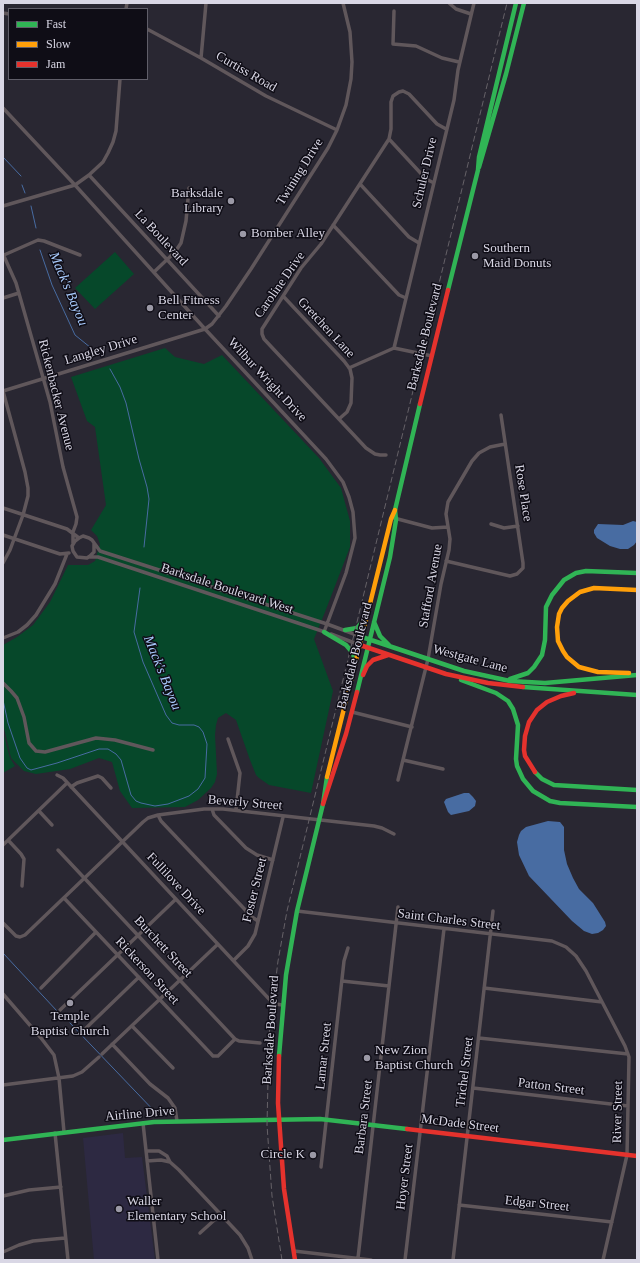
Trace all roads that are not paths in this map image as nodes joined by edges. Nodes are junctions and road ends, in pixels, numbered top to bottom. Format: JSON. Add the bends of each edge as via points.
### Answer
{"nodes":[{"id":1,"x":206,"y":3,"type":"edge"},
{"id":2,"x":342,"y":3,"type":"edge"},
{"id":3,"x":449,"y":3,"type":"edge"},
{"id":4,"x":474,"y":3,"type":"edge"},
{"id":5,"x":516,"y":3,"type":"edge"},
{"id":6,"x":524,"y":3,"type":"edge"},
{"id":7,"x":394,"y":11,"type":"dead end"},
{"id":8,"x":471,"y":14,"type":"junction"},
{"id":9,"x":148,"y":30,"type":"edge"},
{"id":10,"x":200,"y":58,"type":"junction"},
{"id":11,"x":460,"y":62,"type":"junction"},
{"id":12,"x":499,"y":72,"type":"junction"},
{"id":13,"x":506,"y":74,"type":"junction"},
{"id":14,"x":120,"y":80,"type":"edge"},
{"id":15,"x":3,"y":108,"type":"edge"},
{"id":16,"x":491,"y":117,"type":"junction"},
{"id":17,"x":446,"y":129,"type":"junction"},
{"id":18,"x":337,"y":130,"type":"junction"},
{"id":19,"x":389,"y":139,"type":"junction"},
{"id":20,"x":88,"y":175,"type":"junction"},
{"id":21,"x":434,"y":183,"type":"junction"},
{"id":22,"x":360,"y":184,"type":"junction"},
{"id":23,"x":75,"y":185,"type":"junction"},
{"id":24,"x":189,"y":188,"type":"dead end"},
{"id":25,"x":3,"y":206,"type":"edge"},
{"id":26,"x":334,"y":225,"type":"junction"},
{"id":27,"x":419,"y":243,"type":"junction"},
{"id":28,"x":3,"y":255,"type":"edge"},
{"id":29,"x":80,"y":255,"type":"dead end"},
{"id":30,"x":168,"y":259,"type":"junction"},
{"id":31,"x":154,"y":272,"type":"junction"},
{"id":32,"x":19,"y":293,"type":"junction"},
{"id":33,"x":282,"y":296,"type":"junction"},
{"id":34,"x":3,"y":298,"type":"edge"},
{"id":35,"x":406,"y":298,"type":"junction"},
{"id":36,"x":219,"y":316,"type":"junction"},
{"id":37,"x":205,"y":329,"type":"junction"},
{"id":38,"x":394,"y":348,"type":"junction"},
{"id":39,"x":432,"y":356,"type":"junction"},
{"id":40,"x":350,"y":368,"type":"junction"},
{"id":41,"x":43,"y":378,"type":"junction"},
{"id":42,"x":3,"y":391,"type":"edge"},
{"id":43,"x":501,"y":415,"type":"dead end"},
{"id":44,"x":339,"y":419,"type":"junction"},
{"id":45,"x":505,"y":444,"type":"junction"},
{"id":46,"x":386,"y":455,"type":"dead end"},
{"id":47,"x":3,"y":508,"type":"edge"},
{"id":48,"x":23,"y":515,"type":"junction"},
{"id":49,"x":394,"y":518,"type":"junction"},
{"id":50,"x":491,"y":524,"type":"dead end"},
{"id":51,"x":518,"y":526,"type":"junction"},
{"id":52,"x":448,"y":527,"type":"junction"},
{"id":53,"x":73,"y":532,"type":"junction"},
{"id":54,"x":3,"y":535,"type":"edge"},
{"id":55,"x":78,"y":538,"type":"junction"},
{"id":56,"x":14,"y":539,"type":"junction"},
{"id":57,"x":74,"y":543,"type":"junction"},
{"id":58,"x":94,"y":543,"type":"junction"},
{"id":59,"x":73,"y":551,"type":"junction"},
{"id":60,"x":67,"y":554,"type":"junction"},
{"id":61,"x":87,"y":558,"type":"junction"},
{"id":62,"x":446,"y":561,"type":"junction"},
{"id":63,"x":3,"y":563,"type":"edge"},
{"id":64,"x":378,"y":572,"type":"junction"},
{"id":65,"x":637,"y":573,"type":"edge"},
{"id":66,"x":386,"y":574,"type":"junction"},
{"id":67,"x":637,"y":591,"type":"edge"},
{"id":68,"x":368,"y":615,"type":"junction"},
{"id":69,"x":374,"y":622,"type":"junction"},
{"id":70,"x":327,"y":624,"type":"junction"},
{"id":71,"x":345,"y":630,"type":"junction"},
{"id":72,"x":324,"y":632,"type":"junction"},
{"id":73,"x":3,"y":638,"type":"edge"},
{"id":74,"x":362,"y":638,"type":"junction"},
{"id":75,"x":370,"y":640,"type":"junction"},
{"id":76,"x":360,"y":645,"type":"junction"},
{"id":77,"x":368,"y":647,"type":"junction"},
{"id":78,"x":392,"y":647,"type":"junction"},
{"id":79,"x":393,"y":656,"type":"junction"},
{"id":80,"x":428,"y":659,"type":"junction"},
{"id":81,"x":356,"y":664,"type":"junction"},
{"id":82,"x":426,"y":667,"type":"junction"},
{"id":83,"x":446,"y":674,"type":"junction"},
{"id":84,"x":637,"y":675,"type":"edge"},
{"id":85,"x":361,"y":678,"type":"junction"},
{"id":86,"x":498,"y":679,"type":"junction"},
{"id":87,"x":3,"y":683,"type":"edge"},
{"id":88,"x":591,"y":692,"type":"junction"},
{"id":89,"x":637,"y":695,"type":"edge"},
{"id":90,"x":344,"y":710,"type":"junction"},
{"id":91,"x":352,"y":712,"type":"junction"},
{"id":92,"x":412,"y":727,"type":"junction"},
{"id":93,"x":228,"y":739,"type":"dead end"},
{"id":94,"x":153,"y":750,"type":"dead end"},
{"id":95,"x":403,"y":760,"type":"junction"},
{"id":96,"x":443,"y":769,"type":"dead end"},
{"id":97,"x":57,"y":775,"type":"dead end"},
{"id":98,"x":398,"y":780,"type":"dead end"},
{"id":99,"x":67,"y":783,"type":"junction"},
{"id":100,"x":637,"y":785,"type":"edge"},
{"id":101,"x":71,"y":787,"type":"junction"},
{"id":102,"x":111,"y":788,"type":"dead end"},
{"id":103,"x":628,"y":790,"type":"junction"},
{"id":104,"x":637,"y":790,"type":"edge"},
{"id":105,"x":323,"y":804,"type":"junction"},
{"id":106,"x":637,"y":808,"type":"edge"},
{"id":107,"x":212,"y":809,"type":"junction"},
{"id":108,"x":236,"y":810,"type":"junction"},
{"id":109,"x":39,"y":811,"type":"junction"},
{"id":110,"x":158,"y":815,"type":"junction"},
{"id":111,"x":283,"y":817,"type":"junction"},
{"id":112,"x":319,"y":821,"type":"junction"},
{"id":113,"x":52,"y":825,"type":"dead end"},
{"id":114,"x":394,"y":834,"type":"dead end"},
{"id":115,"x":8,"y":840,"type":"junction"},
{"id":116,"x":122,"y":842,"type":"junction"},
{"id":117,"x":3,"y":845,"type":"edge"},
{"id":118,"x":58,"y":850,"type":"dead end"},
{"id":119,"x":273,"y":860,"type":"junction"},
{"id":120,"x":84,"y":878,"type":"junction"},
{"id":121,"x":22,"y":886,"type":"dead end"},
{"id":122,"x":64,"y":898,"type":"junction"},
{"id":123,"x":176,"y":899,"type":"junction"},
{"id":124,"x":398,"y":906,"type":"dead end"},
{"id":125,"x":297,"y":911,"type":"junction"},
{"id":126,"x":493,"y":911,"type":"dead end"},
{"id":127,"x":258,"y":921,"type":"junction"},
{"id":128,"x":3,"y":923,"type":"edge"},
{"id":129,"x":396,"y":924,"type":"junction"},
{"id":130,"x":444,"y":929,"type":"junction"},
{"id":131,"x":96,"y":932,"type":"junction"},
{"id":132,"x":491,"y":934,"type":"junction"},
{"id":133,"x":138,"y":936,"type":"junction"},
{"id":134,"x":218,"y":944,"type":"junction"},
{"id":135,"x":348,"y":948,"type":"dead end"},
{"id":136,"x":118,"y":955,"type":"junction"},
{"id":137,"x":234,"y":960,"type":"junction"},
{"id":138,"x":586,"y":971,"type":"joint"},
{"id":139,"x":139,"y":978,"type":"junction"},
{"id":140,"x":180,"y":980,"type":"junction"},
{"id":141,"x":342,"y":981,"type":"junction"},
{"id":142,"x":389,"y":986,"type":"junction"},
{"id":143,"x":41,"y":988,"type":"dead end"},
{"id":144,"x":484,"y":988,"type":"junction"},
{"id":145,"x":3,"y":994,"type":"edge"},
{"id":146,"x":160,"y":1000,"type":"junction"},
{"id":147,"x":602,"y":1002,"type":"junction"},
{"id":148,"x":282,"y":1005,"type":"junction"},
{"id":149,"x":60,"y":1010,"type":"dead end"},
{"id":150,"x":132,"y":1026,"type":"junction"},
{"id":151,"x":83,"y":1031,"type":"dead end"},
{"id":152,"x":479,"y":1038,"type":"junction"},
{"id":153,"x":235,"y":1039,"type":"junction"},
{"id":154,"x":260,"y":1043,"type":"dead end"},
{"id":155,"x":112,"y":1044,"type":"junction"},
{"id":156,"x":628,"y":1054,"type":"junction"},
{"id":157,"x":173,"y":1068,"type":"dead end"},
{"id":158,"x":59,"y":1078,"type":"junction"},
{"id":159,"x":3,"y":1084,"type":"edge"},
{"id":160,"x":473,"y":1088,"type":"junction"},
{"id":161,"x":628,"y":1106,"type":"junction"},
{"id":162,"x":279,"y":1120,"type":"junction"},
{"id":163,"x":326,"y":1120,"type":"junction"},
{"id":164,"x":177,"y":1121,"type":"junction"},
{"id":165,"x":143,"y":1123,"type":"junction"},
{"id":166,"x":373,"y":1125,"type":"junction"},
{"id":167,"x":420,"y":1131,"type":"junction"},
{"id":168,"x":64,"y":1132,"type":"junction"},
{"id":169,"x":56,"y":1133,"type":"junction"},
{"id":170,"x":467,"y":1136,"type":"junction"},
{"id":171,"x":3,"y":1140,"type":"edge"},
{"id":172,"x":146,"y":1151,"type":"junction"},
{"id":173,"x":627,"y":1155,"type":"junction"},
{"id":174,"x":637,"y":1156,"type":"edge"},
{"id":175,"x":147,"y":1161,"type":"junction"},
{"id":176,"x":170,"y":1162,"type":"junction"},
{"id":177,"x":321,"y":1167,"type":"dead end"},
{"id":178,"x":61,"y":1186,"type":"junction"},
{"id":179,"x":3,"y":1196,"type":"edge"},
{"id":180,"x":459,"y":1205,"type":"junction"},
{"id":181,"x":221,"y":1214,"type":"junction"},
{"id":182,"x":612,"y":1222,"type":"junction"},
{"id":183,"x":200,"y":1233,"type":"dead end"},
{"id":184,"x":66,"y":1238,"type":"junction"},
{"id":185,"x":294,"y":1251,"type":"junction"},
{"id":186,"x":3,"y":1252,"type":"edge"},
{"id":187,"x":358,"y":1258,"type":"junction"},
{"id":188,"x":349,"y":1259,"type":"edge"},
{"id":189,"x":68,"y":1260,"type":"edge"},
{"id":190,"x":158,"y":1260,"type":"edge"},
{"id":191,"x":252,"y":1260,"type":"edge"},
{"id":192,"x":296,"y":1260,"type":"edge"},
{"id":193,"x":371,"y":1260,"type":"edge"},
{"id":194,"x":405,"y":1260,"type":"edge"},
{"id":195,"x":453,"y":1260,"type":"edge"},
{"id":196,"x":603,"y":1260,"type":"edge"}],
"edges":[{"from":1,"to":10,"type":"street"},
{"from":2,"to":18,"type":"street","name":"Twining Drive","via":[[350,32],[352,62],[346,105]]},
{"from":3,"to":8,"type":"street","via":[[456,9]]},
{"from":4,"to":8,"type":"street","name":"Schuler Drive"},
{"from":5,"to":12,"type":"main road","name":"Barksdale Boulevard"},
{"from":6,"to":13,"type":"main road","name":"Barksdale Boulevard"},
{"from":7,"to":11,"type":"street","via":[[393,44],[416,46],[442,58]]},
{"from":8,"to":11,"type":"street","name":"Schuler Drive"},
{"from":9,"to":10,"type":"street","name":"Curtiss Road"},
{"from":10,"to":18,"type":"street","name":"Curtiss Road","via":[[266,96]]},
{"from":11,"to":17,"type":"street","name":"Schuler Drive"},
{"from":12,"to":13,"type":"main road"},
{"from":12,"to":16,"type":"main road","name":"Barksdale Boulevard"},
{"from":13,"to":16,"type":"main road","name":"Barksdale Boulevard"},
{"from":14,"to":20,"type":"street","via":[[113,142],[103,162]]},
{"from":15,"to":23,"type":"street","name":"Wilbur Wright Drive"},
{"from":16,"to":39,"type":"main road","name":"Barksdale Boulevard","via":[[483,158]]},
{"from":17,"to":19,"type":"street","name":"Caroline Drive","via":[[437,124],[409,94],[403,92],[393,96],[391,102]]},
{"from":17,"to":21,"type":"street","name":"Schuler Drive"},
{"from":18,"to":36,"type":"street","name":"Twining Drive","via":[[292,205]]},
{"from":19,"to":21,"type":"street","via":[[426,179]]},
{"from":19,"to":22,"type":"street","name":"Caroline Drive"},
{"from":20,"to":23,"type":"street"},
{"from":20,"to":30,"type":"street","name":"La Boulevard"},
{"from":21,"to":27,"type":"street","name":"Schuler Drive"},
{"from":22,"to":26,"type":"street","name":"Caroline Drive"},
{"from":22,"to":27,"type":"street","via":[[409,237]]},
{"from":23,"to":25,"type":"street"},
{"from":23,"to":31,"type":"street","name":"Wilbur Wright Drive"},
{"from":24,"to":30,"type":"street","via":[[182,238]]},
{"from":26,"to":33,"type":"street","name":"Caroline Drive"},
{"from":26,"to":35,"type":"street","via":[[399,294]]},
{"from":27,"to":35,"type":"street","name":"Schuler Drive"},
{"from":28,"to":29,"type":"street","via":[[38,240]]},
{"from":28,"to":32,"type":"street","name":"Rickenbacker Avenue"},
{"from":30,"to":31,"type":"street"},
{"from":30,"to":36,"type":"street","name":"La Boulevard"},
{"from":31,"to":37,"type":"street","name":"Wilbur Wright Drive"},
{"from":32,"to":34,"type":"street"},
{"from":32,"to":41,"type":"street","name":"Rickenbacker Avenue"},
{"from":33,"to":40,"type":"street","name":"Gretchen Lane"},
{"from":33,"to":44,"type":"street","name":"Caroline Drive","via":[[263,326],[263,336]]},
{"from":35,"to":38,"type":"street","name":"Schuler Drive"},
{"from":36,"to":37,"type":"street","name":"Twining Drive"},
{"from":37,"to":41,"type":"street","name":"Langley Drive"},
{"from":37,"to":70,"type":"street","name":"Wilbur Wright Drive","via":[[326,459],[346,489],[353,512],[355,538],[350,562]]},
{"from":38,"to":39,"type":"street"},
{"from":38,"to":40,"type":"street"},
{"from":39,"to":49,"type":"main road","name":"Barksdale Boulevard"},
{"from":40,"to":44,"type":"street","name":"Gretchen Lane","via":[[351,403]]},
{"from":41,"to":42,"type":"street","name":"Langley Drive"},
{"from":41,"to":53,"type":"street","name":"Rickenbacker Avenue","via":[[77,517]]},
{"from":42,"to":48,"type":"street","via":[[27,481],[28,496]]},
{"from":43,"to":45,"type":"street","name":"Rose Place"},
{"from":44,"to":46,"type":"street","name":"Caroline Drive","via":[[368,450]]},
{"from":45,"to":51,"type":"street","name":"Rose Place"},
{"from":45,"to":52,"type":"street","name":"Stafford Avenue","via":[[486,448],[474,458],[448,502]]},
{"from":47,"to":48,"type":"street"},
{"from":48,"to":53,"type":"street"},
{"from":48,"to":56,"type":"street"},
{"from":49,"to":52,"type":"street","via":[[432,528]]},
{"from":49,"to":64,"type":"main road","name":"Barksdale Boulevard"},
{"from":49,"to":66,"type":"main road","name":"Barksdale Boulevard"},
{"from":50,"to":51,"type":"street","via":[[504,528]]},
{"from":51,"to":62,"type":"street","name":"Rose Place","via":[[523,568],[515,576]]},
{"from":52,"to":62,"type":"street","name":"Stafford Avenue","via":[[450,543]]},
{"from":53,"to":55,"type":"street"},
{"from":53,"to":57,"type":"street","name":"Rickenbacker Avenue"},
{"from":54,"to":56,"type":"street"},
{"from":55,"to":57,"type":"street"},
{"from":55,"to":58,"type":"street","via":[[83,536]]},
{"from":56,"to":60,"type":"street"},
{"from":56,"to":63,"type":"street"},
{"from":57,"to":59,"type":"street"},
{"from":58,"to":61,"type":"street","via":[[94,552]]},
{"from":58,"to":70,"type":"street","via":[[100,551]]},
{"from":59,"to":60,"type":"street"},
{"from":59,"to":61,"type":"street","via":[[77,557]]},
{"from":60,"to":73,"type":"street","via":[[55,584],[36,615],[18,632]]},
{"from":61,"to":72,"type":"street","name":"Barksdale Boulevard West","via":[[98,557]]},
{"from":62,"to":80,"type":"street","name":"Stafford Avenue"},
{"from":64,"to":66,"type":"main road"},
{"from":64,"to":68,"type":"main road","name":"Barksdale Boulevard"},
{"from":65,"to":86,"type":"main road","via":[[586,571],[564,580],[546,607],[542,655],[528,673],[514,678]]},
{"from":66,"to":69,"type":"main road","name":"Barksdale Boulevard"},
{"from":67,"to":84,"type":"main road","via":[[594,588],[580,592],[568,601],[559,614],[557,634],[563,651],[579,667],[598,672]]},
{"from":68,"to":71,"type":"main road","via":[[357,628]]},
{"from":68,"to":74,"type":"main road","name":"Barksdale Boulevard"},
{"from":69,"to":75,"type":"main road","name":"Barksdale Boulevard"},
{"from":69,"to":78,"type":"main road","via":[[380,636]]},
{"from":70,"to":71,"type":"street"},
{"from":70,"to":72,"type":"street","name":"Wilbur Wright Drive"},
{"from":71,"to":74,"type":"street"},
{"from":72,"to":76,"type":"street","name":"Barksdale Boulevard West"},
{"from":72,"to":81,"type":"main road","via":[[348,646]]},
{"from":74,"to":75,"type":"main road","name":"Westgate Lane"},
{"from":74,"to":76,"type":"main road","name":"Barksdale Boulevard"},
{"from":75,"to":77,"type":"main road","name":"Barksdale Boulevard"},
{"from":75,"to":78,"type":"main road","name":"Westgate Lane"},
{"from":76,"to":77,"type":"main road","name":"Westgate Lane"},
{"from":76,"to":81,"type":"main road","name":"Barksdale Boulevard"},
{"from":77,"to":79,"type":"main road","name":"Westgate Lane"},
{"from":77,"to":85,"type":"main road","name":"Barksdale Boulevard"},
{"from":78,"to":80,"type":"main road","name":"Westgate Lane"},
{"from":79,"to":82,"type":"main road","name":"Westgate Lane"},
{"from":79,"to":85,"type":"main road","via":[[373,660]]},
{"from":80,"to":82,"type":"street","name":"Stafford Avenue"},
{"from":80,"to":86,"type":"main road","name":"Westgate Lane"},
{"from":81,"to":90,"type":"main road","name":"Barksdale Boulevard"},
{"from":82,"to":83,"type":"main road","name":"Westgate Lane"},
{"from":82,"to":92,"type":"street","name":"Stafford Avenue"},
{"from":83,"to":88,"type":"main road","name":"Westgate Lane","via":[[510,687]]},
{"from":83,"to":106,"type":"main road","via":[[496,693],[508,701],[518,725],[516,759],[520,773],[537,794],[560,803]]},
{"from":84,"to":86,"type":"main road","name":"Westgate Lane","via":[[536,683]]},
{"from":85,"to":91,"type":"main road","name":"Barksdale Boulevard"},
{"from":87,"to":94,"type":"street","via":[[17,698],[29,743],[36,751],[45,752],[96,738]]},
{"from":88,"to":89,"type":"main road"},
{"from":88,"to":103,"type":"main road","via":[[553,698],[542,706],[526,729],[525,756],[537,775],[554,785]]},
{"from":90,"to":91,"type":"main road"},
{"from":90,"to":105,"type":"main road","name":"Barksdale Boulevard"},
{"from":91,"to":92,"type":"street"},
{"from":91,"to":105,"type":"main road","name":"Barksdale Boulevard"},
{"from":92,"to":95,"type":"street","name":"Stafford Avenue"},
{"from":93,"to":108,"type":"street","via":[[240,773]]},
{"from":95,"to":96,"type":"street"},
{"from":95,"to":98,"type":"street","name":"Stafford Avenue"},
{"from":97,"to":99,"type":"street","name":"Fullilove Drive"},
{"from":99,"to":101,"type":"street","name":"Fullilove Drive"},
{"from":99,"to":109,"type":"street"},
{"from":100,"to":103,"type":"main road"},
{"from":101,"to":102,"type":"street","via":[[98,776]]},
{"from":101,"to":116,"type":"street","name":"Fullilove Drive"},
{"from":103,"to":104,"type":"main road"},
{"from":105,"to":112,"type":"main road","name":"Barksdale Boulevard"},
{"from":107,"to":108,"type":"street","name":"Beverly Street"},
{"from":107,"to":110,"type":"street","name":"Beverly Street"},
{"from":107,"to":119,"type":"street","via":[[214,815],[249,850]]},
{"from":108,"to":111,"type":"street","name":"Beverly Street"},
{"from":109,"to":113,"type":"street"},
{"from":109,"to":115,"type":"street"},
{"from":110,"to":116,"type":"street","name":"Beverly Street","via":[[146,820]]},
{"from":110,"to":127,"type":"street","via":[[252,918]]},
{"from":111,"to":112,"type":"street","name":"Beverly Street"},
{"from":111,"to":119,"type":"street","name":"Foster Street"},
{"from":112,"to":114,"type":"street","name":"Beverly Street","via":[[374,826]]},
{"from":112,"to":125,"type":"main road","name":"Barksdale Boulevard"},
{"from":115,"to":117,"type":"street"},
{"from":115,"to":121,"type":"street","via":[[24,859]]},
{"from":116,"to":120,"type":"street","name":"Beverly Street"},
{"from":116,"to":123,"type":"street","name":"Fullilove Drive"},
{"from":118,"to":120,"type":"street","name":"Burchett Street"},
{"from":119,"to":127,"type":"street","name":"Foster Street"},
{"from":120,"to":122,"type":"street","name":"Beverly Street"},
{"from":120,"to":133,"type":"street","name":"Burchett Street"},
{"from":122,"to":128,"type":"street","name":"Beverly Street","via":[[27,934],[20,937],[15,936]]},
{"from":122,"to":131,"type":"street","name":"Rickerson Street"},
{"from":123,"to":133,"type":"street"},
{"from":123,"to":134,"type":"street","name":"Fullilove Drive"},
{"from":124,"to":129,"type":"street","name":"Barbara Street"},
{"from":125,"to":129,"type":"street","name":"Saint Charles Street"},
{"from":125,"to":148,"type":"main road","name":"Barksdale Boulevard"},
{"from":126,"to":132,"type":"street","name":"Trichel Street"},
{"from":127,"to":137,"type":"street","name":"Foster Street","via":[[252,941]]},
{"from":129,"to":130,"type":"street","name":"Saint Charles Street"},
{"from":129,"to":142,"type":"street","name":"Barbara Street"},
{"from":130,"to":132,"type":"street","name":"Saint Charles Street"},
{"from":130,"to":167,"type":"street","name":"Hoyer Street"},
{"from":131,"to":136,"type":"street","name":"Rickerson Street"},
{"from":131,"to":143,"type":"street"},
{"from":132,"to":138,"type":"street","name":"Saint Charles Street","via":[[556,942],[573,953]]},
{"from":132,"to":144,"type":"street","name":"Trichel Street"},
{"from":133,"to":136,"type":"street"},
{"from":133,"to":140,"type":"street","name":"Burchett Street"},
{"from":134,"to":137,"type":"street","name":"Fullilove Drive"},
{"from":134,"to":140,"type":"street"},
{"from":135,"to":141,"type":"street","name":"Lamar Street"},
{"from":136,"to":139,"type":"street","name":"Rickerson Street"},
{"from":136,"to":149,"type":"street"},
{"from":137,"to":148,"type":"street","name":"Fullilove Drive","via":[[272,1001]]},
{"from":138,"to":147,"type":"street","name":"River Street"},
{"from":139,"to":146,"type":"street","name":"Rickerson Street"},
{"from":139,"to":151,"type":"street"},
{"from":140,"to":146,"type":"street"},
{"from":140,"to":153,"type":"street","name":"Burchett Street"},
{"from":141,"to":142,"type":"street"},
{"from":141,"to":163,"type":"street","name":"Lamar Street"},
{"from":142,"to":166,"type":"street","name":"Barbara Street"},
{"from":144,"to":147,"type":"street"},
{"from":144,"to":152,"type":"street","name":"Trichel Street"},
{"from":145,"to":158,"type":"street","via":[[51,1050]]},
{"from":146,"to":150,"type":"street"},
{"from":146,"to":153,"type":"street","name":"Rickerson Street","via":[[212,1055],[216,1057]]},
{"from":147,"to":156,"type":"street","name":"River Street"},
{"from":148,"to":162,"type":"main road","name":"Barksdale Boulevard","via":[[278,1065]]},
{"from":150,"to":155,"type":"street"},
{"from":150,"to":157,"type":"street"},
{"from":152,"to":156,"type":"street"},
{"from":152,"to":160,"type":"street","name":"Trichel Street"},
{"from":153,"to":154,"type":"street"},
{"from":155,"to":158,"type":"street","via":[[80,1074]]},
{"from":155,"to":164,"type":"street","via":[[150,1084],[168,1098],[175,1108]]},
{"from":156,"to":161,"type":"street","name":"River Street"},
{"from":158,"to":159,"type":"street"},
{"from":158,"to":168,"type":"street"},
{"from":160,"to":161,"type":"street","name":"Patton Street"},
{"from":160,"to":170,"type":"street","name":"Trichel Street"},
{"from":161,"to":173,"type":"street","name":"River Street"},
{"from":162,"to":163,"type":"main road","name":"McDade Street"},
{"from":162,"to":164,"type":"main road","name":"Airline Drive"},
{"from":162,"to":185,"type":"main road","name":"Barksdale Boulevard","via":[[284,1189]]},
{"from":163,"to":166,"type":"main road","name":"McDade Street"},
{"from":163,"to":177,"type":"street","name":"Lamar Street"},
{"from":164,"to":165,"type":"main road","name":"Airline Drive"},
{"from":165,"to":168,"type":"main road","name":"Airline Drive"},
{"from":165,"to":172,"type":"street"},
{"from":166,"to":167,"type":"main road","name":"McDade Street"},
{"from":166,"to":187,"type":"street","name":"Barbara Street"},
{"from":167,"to":170,"type":"main road","name":"McDade Street"},
{"from":167,"to":194,"type":"street","name":"Hoyer Street"},
{"from":168,"to":169,"type":"main road","name":"Airline Drive"},
{"from":169,"to":171,"type":"main road","name":"Airline Drive"},
{"from":169,"to":178,"type":"street"},
{"from":170,"to":173,"type":"main road","name":"McDade Street"},
{"from":170,"to":180,"type":"street","name":"Trichel Street"},
{"from":172,"to":175,"type":"street"},
{"from":172,"to":176,"type":"street","via":[[162,1152]]},
{"from":173,"to":174,"type":"main road","name":"McDade Street"},
{"from":173,"to":182,"type":"street","name":"River Street"},
{"from":175,"to":176,"type":"street"},
{"from":175,"to":190,"type":"street"},
{"from":176,"to":181,"type":"street"},
{"from":178,"to":179,"type":"street"},
{"from":178,"to":184,"type":"street"},
{"from":180,"to":182,"type":"street","name":"Edgar Street"},
{"from":180,"to":195,"type":"street","name":"Trichel Street"},
{"from":181,"to":183,"type":"street"},
{"from":181,"to":191,"type":"street","via":[[243,1238]]},
{"from":182,"to":196,"type":"street","name":"River Street"},
{"from":184,"to":186,"type":"street","via":[[33,1241]]},
{"from":184,"to":189,"type":"street"},
{"from":185,"to":188,"type":"street"},
{"from":185,"to":192,"type":"main road","name":"Barksdale Boulevard"},
{"from":187,"to":188,"type":"street"},
{"from":187,"to":193,"type":"street"}]}
